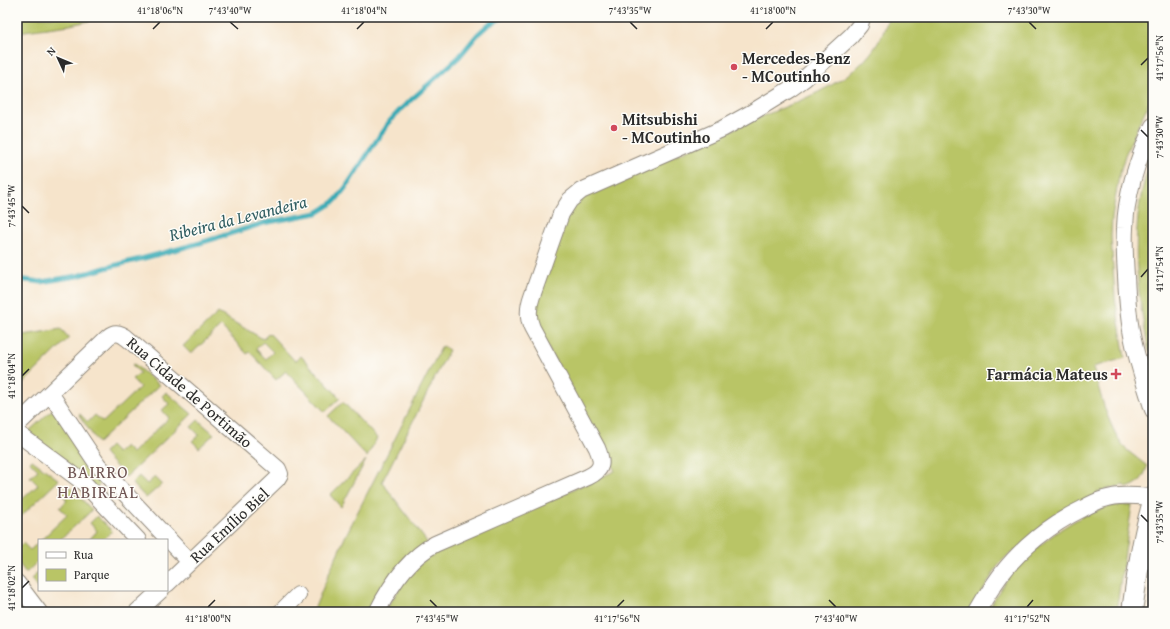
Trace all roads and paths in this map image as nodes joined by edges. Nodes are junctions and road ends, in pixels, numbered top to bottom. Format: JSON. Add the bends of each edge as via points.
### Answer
{"nodes":[{"id":1,"x":862,"y":17,"type":"edge"},
{"id":2,"x":1153,"y":126,"type":"edge"},
{"id":3,"x":50,"y":393,"type":"junction"},
{"id":4,"x":1153,"y":410,"type":"edge"},
{"id":5,"x":17,"y":424,"type":"edge"},
{"id":6,"x":17,"y":433,"type":"edge"},
{"id":7,"x":273,"y":484,"type":"joint"},
{"id":8,"x":1153,"y":497,"type":"edge"},
{"id":9,"x":1153,"y":502,"type":"edge"},
{"id":10,"x":137,"y":539,"type":"edge"},
{"id":11,"x":190,"y":562,"type":"junction"},
{"id":12,"x":169,"y":578,"type":"edge"},
{"id":13,"x":17,"y":583,"type":"edge"},
{"id":14,"x":160,"y":591,"type":"edge"},
{"id":15,"x":298,"y":595,"type":"dead end"},
{"id":16,"x":286,"y":610,"type":"edge"},
{"id":17,"x":39,"y":612,"type":"edge"},
{"id":18,"x":137,"y":612,"type":"edge"},
{"id":19,"x":377,"y":612,"type":"edge"},
{"id":20,"x":977,"y":612,"type":"edge"},
{"id":21,"x":1132,"y":612,"type":"edge"}],
"edges":[{"from":1,"to":19,"type":"street","via":[[851,36],[790,89],[727,126],[581,191],[570,200],[561,214],[528,309],[528,318],[597,448],[601,461],[599,469],[588,477],[422,552],[403,571]]},
{"from":2,"to":4,"type":"street","via":[[1134,172],[1124,227],[1131,331]]},
{"from":3,"to":5,"type":"street","name":"Rua Cidade de Portimão"},
{"from":3,"to":7,"type":"street","name":"Rua Cidade de Portimão","via":[[108,337],[114,333],[121,334],[276,466],[280,475]]},
{"from":3,"to":11,"type":"street","via":[[98,465]]},
{"from":6,"to":10,"type":"street","via":[[82,482]]},
{"from":7,"to":11,"type":"street","name":"Rua Emílio Biel"},
{"from":8,"to":20,"type":"street","via":[[1118,496],[1104,499],[1074,513],[1039,537],[1013,562],[1001,575]]},
{"from":9,"to":21,"type":"main road"},
{"from":11,"to":12,"type":"street","name":"Rua Emílio Biel"},
{"from":13,"to":17,"type":"street"},
{"from":14,"to":18,"type":"street"},
{"from":15,"to":16,"type":"street"}]}
